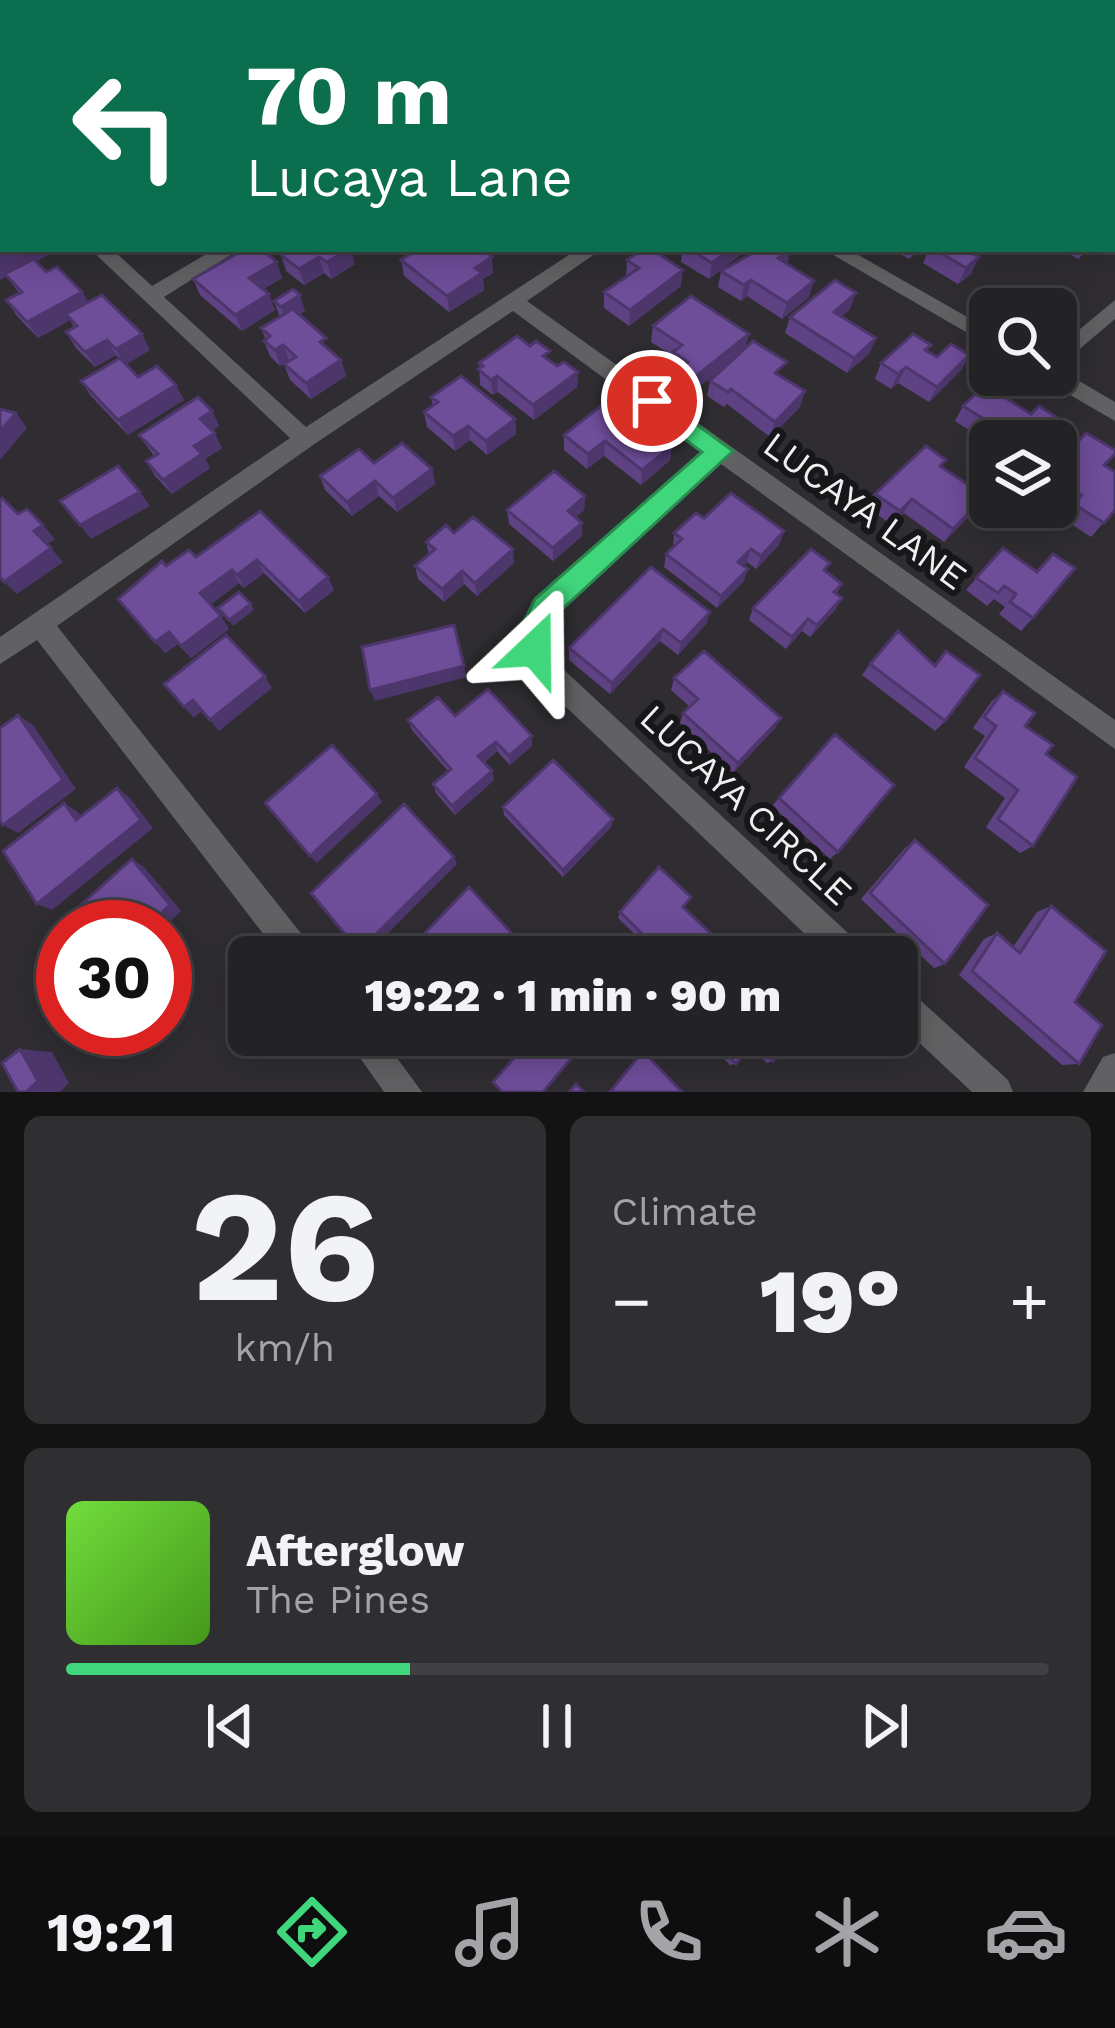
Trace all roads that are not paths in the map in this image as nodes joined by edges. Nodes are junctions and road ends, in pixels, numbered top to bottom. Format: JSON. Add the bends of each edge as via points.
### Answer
{"nodes":[{"id":1,"x":103,"y":252,"type":"edge"},
{"id":2,"x":225,"y":252,"type":"edge"},
{"id":3,"x":588,"y":252,"type":"edge"},
{"id":4,"x":837,"y":252,"type":"edge"},
{"id":5,"x":150,"y":296,"type":"junction"},
{"id":6,"x":514,"y":302,"type":"junction"},
{"id":7,"x":1115,"y":307,"type":"edge"},
{"id":8,"x":969,"y":327,"type":"edge"},
{"id":9,"x":1077,"y":342,"type":"edge"},
{"id":10,"x":1077,"y":389,"type":"edge"},
{"id":11,"x":1115,"y":412,"type":"edge"},
{"id":12,"x":304,"y":440,"type":"junction"},
{"id":13,"x":720,"y":451,"type":"junction"},
{"id":14,"x":40,"y":624,"type":"junction"},
{"id":15,"x":0,"y":652,"type":"edge"},
{"id":16,"x":1115,"y":736,"type":"edge"},
{"id":17,"x":284,"y":936,"type":"edge"},
{"id":18,"x":829,"y":936,"type":"edge"},
{"id":19,"x":918,"y":1020,"type":"edge"},
{"id":20,"x":377,"y":1056,"type":"edge"},
{"id":21,"x":1115,"y":1069,"type":"edge"},
{"id":22,"x":405,"y":1092,"type":"edge"},
{"id":23,"x":996,"y":1092,"type":"edge"},
{"id":24,"x":1100,"y":1092,"type":"edge"}],
"edges":[{"from":1,"to":5,"type":"street"},
{"from":2,"to":5,"type":"street"},
{"from":3,"to":6,"type":"street"},
{"from":4,"to":8,"type":"street"},
{"from":5,"to":12,"type":"street"},
{"from":6,"to":12,"type":"street"},
{"from":6,"to":13,"type":"street","name":"LUCAYA LANE"},
{"from":7,"to":9,"type":"street"},
{"from":10,"to":11,"type":"street"},
{"from":12,"to":14,"type":"street"},
{"from":13,"to":16,"type":"street","name":"LUCAYA LANE"},
{"from":13,"to":18,"type":"street","name":"LUCAYA CIRCLE","via":[[545,608],[535,649],[554,677]]},
{"from":14,"to":15,"type":"street"},
{"from":14,"to":17,"type":"street"},
{"from":19,"to":23,"type":"street"},
{"from":20,"to":22,"type":"street"},
{"from":21,"to":24,"type":"street"}]}
